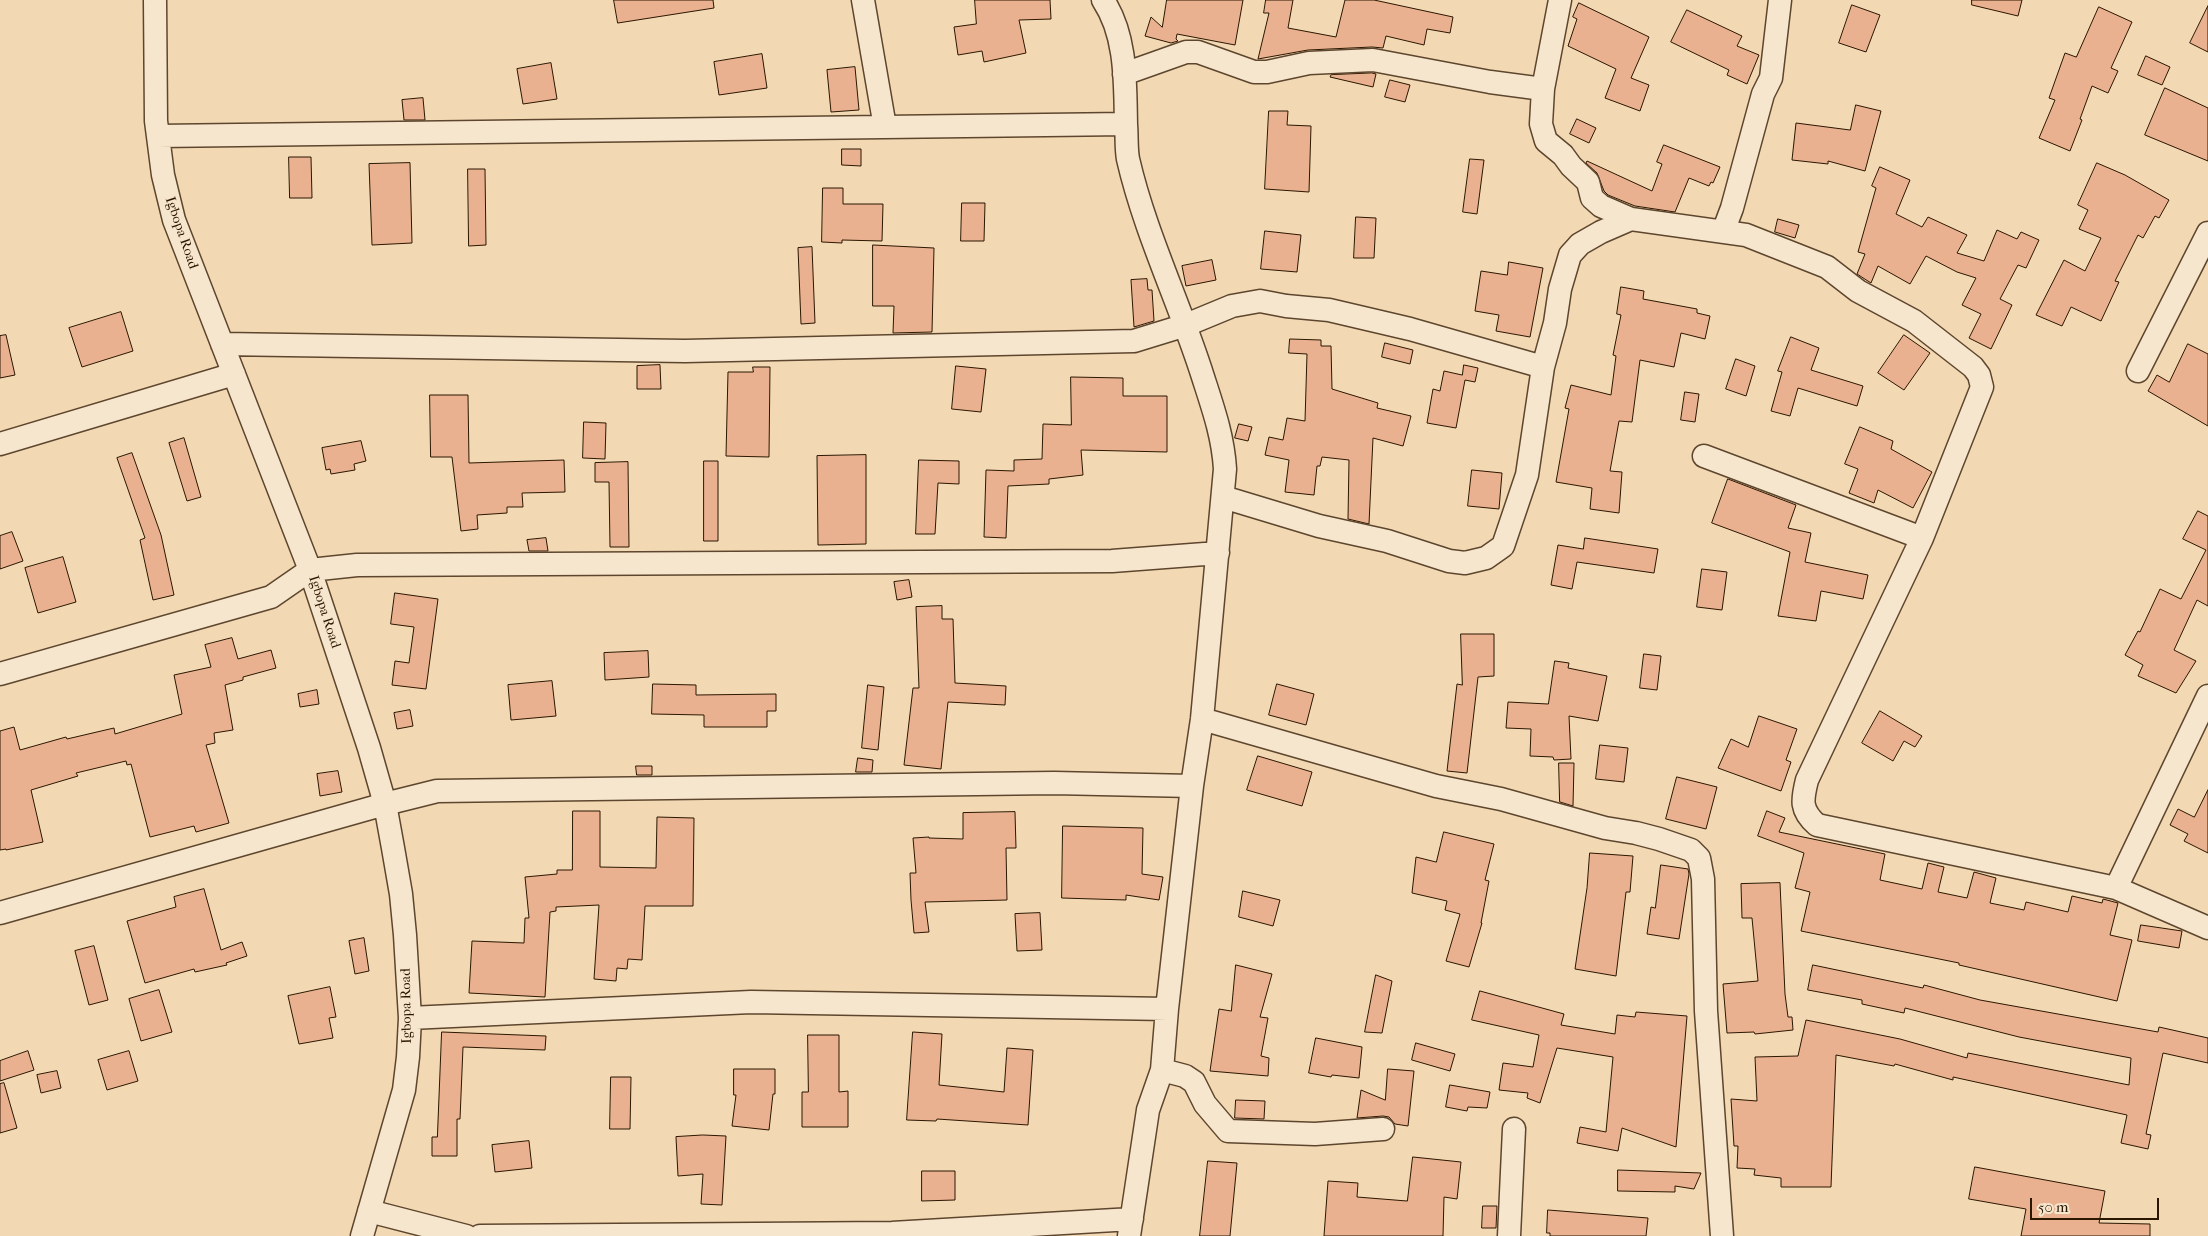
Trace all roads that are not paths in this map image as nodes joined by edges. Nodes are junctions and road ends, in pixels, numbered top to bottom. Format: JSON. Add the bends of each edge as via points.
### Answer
{"nodes":[{"id":1,"x":155,"y":0,"type":"edge"},
{"id":2,"x":863,"y":0,"type":"edge"},
{"id":3,"x":1103,"y":0,"type":"edge"},
{"id":4,"x":1560,"y":0,"type":"edge"},
{"id":5,"x":1780,"y":0,"type":"edge"},
{"id":6,"x":1124,"y":74,"type":"junction"},
{"id":7,"x":1543,"y":89,"type":"junction"},
{"id":8,"x":1126,"y":124,"type":"junction"},
{"id":9,"x":885,"y":127,"type":"junction"},
{"id":10,"x":158,"y":136,"type":"junction"},
{"id":11,"x":1631,"y":219,"type":"junction"},
{"id":12,"x":1723,"y":232,"type":"junction"},
{"id":13,"x":2208,"y":233,"type":"edge"},
{"id":14,"x":1186,"y":325,"type":"junction"},
{"id":15,"x":222,"y":344,"type":"junction"},
{"id":16,"x":1543,"y":368,"type":"junction"},
{"id":17,"x":2138,"y":371,"type":"dead end"},
{"id":18,"x":234,"y":374,"type":"junction"},
{"id":19,"x":0,"y":444,"type":"edge"},
{"id":20,"x":1704,"y":456,"type":"dead end"},
{"id":21,"x":1223,"y":497,"type":"junction"},
{"id":22,"x":1922,"y":538,"type":"junction"},
{"id":23,"x":1218,"y":553,"type":"junction"},
{"id":24,"x":310,"y":570,"type":"junction"},
{"id":25,"x":0,"y":674,"type":"edge"},
{"id":26,"x":2208,"y":696,"type":"edge"},
{"id":27,"x":1202,"y":719,"type":"junction"},
{"id":28,"x":1192,"y":786,"type":"junction"},
{"id":29,"x":385,"y":804,"type":"junction"},
{"id":30,"x":2116,"y":888,"type":"junction"},
{"id":31,"x":0,"y":913,"type":"edge"},
{"id":32,"x":2208,"y":928,"type":"edge"},
{"id":33,"x":1167,"y":1009,"type":"junction"},
{"id":34,"x":410,"y":1018,"type":"junction"},
{"id":35,"x":1162,"y":1070,"type":"junction"},
{"id":36,"x":1383,"y":1129,"type":"dead end"},
{"id":37,"x":1514,"y":1129,"type":"dead end"},
{"id":38,"x":369,"y":1211,"type":"junction"},
{"id":39,"x":1131,"y":1228,"type":"edge"},
{"id":40,"x":743,"y":1235,"type":"edge"},
{"id":41,"x":362,"y":1236,"type":"edge"},
{"id":42,"x":466,"y":1236,"type":"edge"},
{"id":43,"x":480,"y":1236,"type":"edge"},
{"id":44,"x":1509,"y":1236,"type":"edge"},
{"id":45,"x":1722,"y":1236,"type":"edge"}],
"edges":[{"from":1,"to":10,"type":"street","name":"Igbopa Road"},
{"from":2,"to":9,"type":"street"},
{"from":3,"to":6,"type":"street","via":[[1118,31]]},
{"from":4,"to":7,"type":"street"},
{"from":5,"to":12,"type":"street","via":[[1771,78],[1763,94]]},
{"from":6,"to":7,"type":"street","via":[[1186,52],[1198,52],[1254,72],[1309,63],[1373,60]]},
{"from":6,"to":8,"type":"street"},
{"from":7,"to":11,"type":"street","via":[[1541,124],[1546,141],[1564,155],[1588,182],[1592,198],[1601,206]]},
{"from":8,"to":9,"type":"street"},
{"from":8,"to":14,"type":"street","via":[[1128,156],[1144,216]]},
{"from":9,"to":10,"type":"street"},
{"from":10,"to":15,"type":"street","name":"Igbopa Road","via":[[174,220]]},
{"from":11,"to":12,"type":"street"},
{"from":11,"to":16,"type":"street","via":[[1580,244],[1570,255]]},
{"from":12,"to":22,"type":"street","via":[[1746,235],[1827,267],[1858,290],[1914,321],[1980,374],[1982,387]]},
{"from":13,"to":17,"type":"street"},
{"from":14,"to":15,"type":"street","via":[[1134,342],[685,351]]},
{"from":14,"to":16,"type":"street","via":[[1232,306],[1260,301],[1338,312]]},
{"from":14,"to":21,"type":"street","via":[[1221,432],[1225,469]]},
{"from":15,"to":18,"type":"street","name":"Igbopa Road"},
{"from":16,"to":21,"type":"street","via":[[1527,475],[1503,546],[1486,558],[1465,563],[1449,560]]},
{"from":18,"to":19,"type":"street"},
{"from":18,"to":24,"type":"street","name":"Igbopa Road"},
{"from":20,"to":22,"type":"street"},
{"from":21,"to":23,"type":"street"},
{"from":22,"to":30,"type":"street","via":[[1807,780],[1802,798],[1806,815],[1817,824]]},
{"from":23,"to":24,"type":"street","via":[[1112,561],[357,565]]},
{"from":23,"to":27,"type":"street"},
{"from":24,"to":25,"type":"street","via":[[271,597]]},
{"from":24,"to":29,"type":"street","name":"Igbopa Road"},
{"from":26,"to":30,"type":"street"},
{"from":27,"to":28,"type":"street"},
{"from":27,"to":45,"type":"street","via":[[1436,786],[1501,799],[1691,850],[1699,858],[1703,879],[1706,1011]]},
{"from":28,"to":29,"type":"street","via":[[1054,783],[437,792]]},
{"from":28,"to":33,"type":"street"},
{"from":29,"to":31,"type":"street"},
{"from":29,"to":34,"type":"street","name":"Igbopa Road","via":[[401,894]]},
{"from":30,"to":32,"type":"street"},
{"from":33,"to":34,"type":"street","via":[[751,1002]]},
{"from":33,"to":35,"type":"street"},
{"from":34,"to":38,"type":"street","name":"Igbopa Road","via":[[404,1090]]},
{"from":35,"to":36,"type":"street","via":[[1186,1076],[1194,1082],[1205,1104],[1228,1132],[1315,1134]]},
{"from":35,"to":39,"type":"street","via":[[1148,1110]]},
{"from":37,"to":44,"type":"street"},
{"from":38,"to":41,"type":"street","name":"Igbopa Road"},
{"from":38,"to":42,"type":"street"},
{"from":39,"to":40,"type":"street"},
{"from":40,"to":43,"type":"street"}]}
